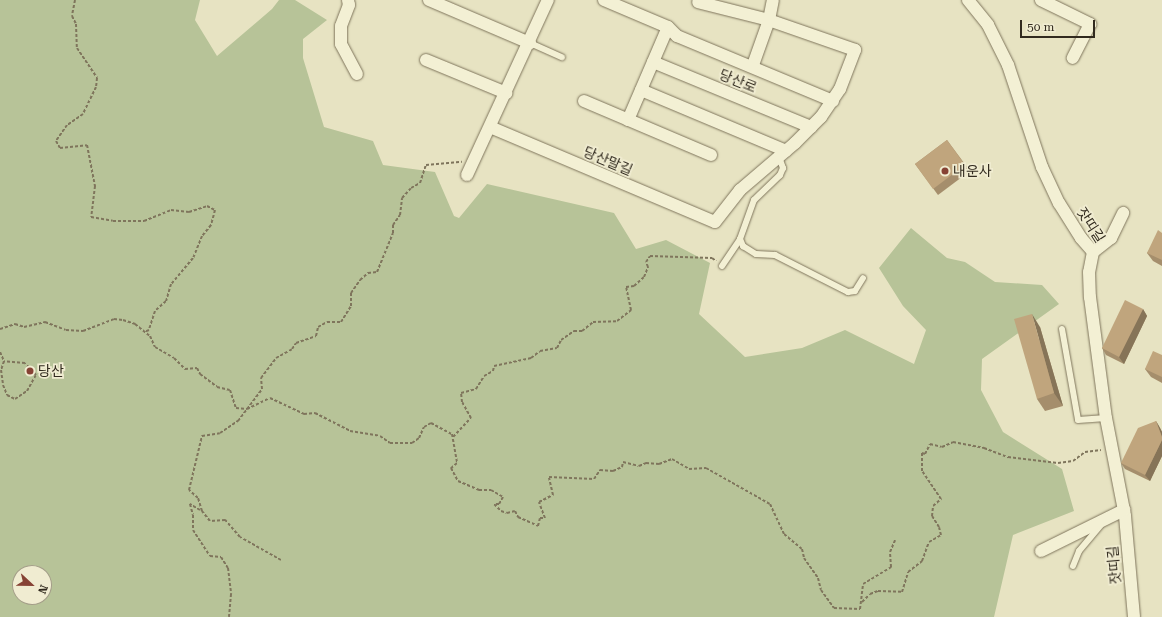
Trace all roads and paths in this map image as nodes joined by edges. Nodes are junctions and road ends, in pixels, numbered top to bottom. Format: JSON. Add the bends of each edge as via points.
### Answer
{"nodes":[{"id":1,"x":75,"y":0,"type":"edge"},
{"id":2,"x":348,"y":0,"type":"edge"},
{"id":3,"x":429,"y":0,"type":"edge"},
{"id":4,"x":548,"y":0,"type":"edge"},
{"id":5,"x":604,"y":0,"type":"edge"},
{"id":6,"x":772,"y":0,"type":"edge"},
{"id":7,"x":968,"y":0,"type":"edge"},
{"id":8,"x":1041,"y":0,"type":"edge"},
{"id":9,"x":698,"y":2,"type":"dead end"},
{"id":10,"x":769,"y":20,"type":"junction"},
{"id":11,"x":668,"y":27,"type":"junction"},
{"id":12,"x":530,"y":43,"type":"junction"},
{"id":13,"x":562,"y":57,"type":"dead end"},
{"id":14,"x":1073,"y":58,"type":"dead end"},
{"id":15,"x":426,"y":60,"type":"dead end"},
{"id":16,"x":653,"y":62,"type":"junction"},
{"id":17,"x":753,"y":65,"type":"junction"},
{"id":18,"x":357,"y":74,"type":"dead end"},
{"id":19,"x":641,"y":90,"type":"junction"},
{"id":20,"x":506,"y":94,"type":"junction"},
{"id":21,"x":584,"y":101,"type":"dead end"},
{"id":22,"x":833,"y":101,"type":"junction"},
{"id":23,"x":628,"y":120,"type":"junction"},
{"id":24,"x":490,"y":126,"type":"junction"},
{"id":25,"x":811,"y":127,"type":"junction"},
{"id":26,"x":782,"y":154,"type":"junction"},
{"id":27,"x":711,"y":155,"type":"dead end"},
{"id":28,"x":474,"y":160,"type":"junction"},
{"id":29,"x":467,"y":175,"type":"dead end"},
{"id":30,"x":1123,"y":213,"type":"dead end"},
{"id":31,"x":740,"y":239,"type":"junction"},
{"id":32,"x":1093,"y":252,"type":"junction"},
{"id":33,"x":722,"y":266,"type":"joint"},
{"id":34,"x":863,"y":278,"type":"dead end"},
{"id":35,"x":0,"y":329,"type":"edge"},
{"id":36,"x":1062,"y":329,"type":"dead end"},
{"id":37,"x":144,"y":332,"type":"junction"},
{"id":38,"x":0,"y":352,"type":"edge"},
{"id":39,"x":4,"y":361,"type":"junction"},
{"id":40,"x":247,"y":408,"type":"junction"},
{"id":41,"x":1106,"y":418,"type":"junction"},
{"id":42,"x":452,"y":437,"type":"junction"},
{"id":43,"x":1112,"y":447,"type":"junction"},
{"id":44,"x":201,"y":510,"type":"junction"},
{"id":45,"x":1124,"y":510,"type":"junction"},
{"id":46,"x":1109,"y":517,"type":"junction"},
{"id":47,"x":895,"y":540,"type":"dead end"},
{"id":48,"x":1041,"y":551,"type":"dead end"},
{"id":49,"x":281,"y":560,"type":"dead end"},
{"id":50,"x":1073,"y":566,"type":"dead end"},
{"id":51,"x":861,"y":603,"type":"junction"},
{"id":52,"x":228,"y":617,"type":"edge"},
{"id":53,"x":1134,"y":617,"type":"edge"}],
"edges":[{"from":1,"to":37,"type":"path","via":[[72,16],[76,24],[77,48],[98,78],[83,114],[67,125],[56,141],[60,148],[87,145],[95,186],[91,217],[113,221],[144,221],[171,210],[189,212],[207,206],[215,210],[211,225],[202,236],[193,258],[171,284],[166,302],[155,311],[149,330]]},
{"from":2,"to":18,"type":"street","via":[[349,5],[341,26],[341,44]]},
{"from":3,"to":12,"type":"street"},
{"from":4,"to":12,"type":"street"},
{"from":5,"to":11,"type":"street"},
{"from":6,"to":10,"type":"street","name":"당산로"},
{"from":7,"to":32,"type":"street","name":"잣띠길","via":[[988,25],[1008,65],[1042,167],[1059,203]]},
{"from":8,"to":14,"type":"street","via":[[1090,24]]},
{"from":9,"to":10,"type":"street"},
{"from":10,"to":17,"type":"street","name":"당산로"},
{"from":10,"to":22,"type":"street","via":[[855,50]]},
{"from":11,"to":16,"type":"street"},
{"from":11,"to":17,"type":"street","name":"당산로","via":[[676,36]]},
{"from":12,"to":13,"type":"lane"},
{"from":12,"to":20,"type":"street"},
{"from":15,"to":20,"type":"street"},
{"from":16,"to":19,"type":"street"},
{"from":16,"to":25,"type":"street","name":"당산로"},
{"from":17,"to":22,"type":"street","name":"당산로"},
{"from":19,"to":23,"type":"street"},
{"from":19,"to":26,"type":"street"},
{"from":20,"to":24,"type":"street"},
{"from":21,"to":23,"type":"street"},
{"from":22,"to":25,"type":"street"},
{"from":23,"to":27,"type":"street"},
{"from":24,"to":26,"type":"street","name":"당산말길","via":[[715,222],[740,190]]},
{"from":24,"to":28,"type":"street"},
{"from":25,"to":26,"type":"street"},
{"from":26,"to":31,"type":"lane","via":[[783,168],[780,175],[754,200]]},
{"from":28,"to":29,"type":"street"},
{"from":28,"to":40,"type":"path","via":[[426,165],[420,183],[402,198],[400,215],[393,225],[393,233],[377,272],[368,273],[360,280],[351,293],[351,306],[341,322],[327,322],[318,327],[316,336],[296,342],[292,349],[276,358],[261,378],[262,389]]},
{"from":30,"to":32,"type":"street","via":[[1111,238]]},
{"from":31,"to":33,"type":"lane"},
{"from":31,"to":34,"type":"lane","via":[[749,252],[775,255],[848,292],[855,291]]},
{"from":32,"to":41,"type":"street","name":"잣띠길","via":[[1089,272],[1090,297]]},
{"from":33,"to":42,"type":"path","via":[[712,258],[650,256],[646,262],[648,267],[644,277],[634,286],[626,287],[631,310],[617,321],[593,322],[582,330],[574,331],[561,340],[557,348],[540,351],[530,358],[494,366],[493,371],[484,376],[476,389],[461,393],[462,402],[472,418]]},
{"from":35,"to":37,"type":"path","via":[[15,324],[24,326],[45,322],[66,330],[84,331],[114,319],[135,324]]},
{"from":36,"to":41,"type":"lane","via":[[1078,420]]},
{"from":37,"to":40,"type":"path","via":[[150,336],[155,348],[174,358],[185,369],[197,368],[200,374],[217,387],[230,390],[236,408]]},
{"from":38,"to":39,"type":"path"},
{"from":39,"to":39,"type":"path","via":[[1,370],[3,385],[7,395],[15,399],[27,391],[36,375],[25,363]]},
{"from":40,"to":42,"type":"path","via":[[270,398],[304,414],[315,412],[350,431],[380,436],[390,443],[412,443],[419,438],[424,427],[431,424],[444,428]]},
{"from":40,"to":44,"type":"path","via":[[238,421],[220,432],[202,436],[189,490],[198,498]]},
{"from":41,"to":43,"type":"street","name":"잣띠길"},
{"from":42,"to":51,"type":"path","via":[[457,462],[451,468],[458,481],[479,490],[491,490],[503,497],[499,504],[494,504],[501,511],[515,511],[523,520],[538,526],[540,518],[546,518],[539,502],[553,495],[549,477],[594,479],[600,470],[613,471],[622,467],[623,462],[639,466],[646,463],[659,464],[672,459],[689,469],[706,468],[770,504],[784,534],[802,549],[804,558],[818,578],[821,590],[834,608],[842,606],[855,611],[860,609]]},
{"from":43,"to":45,"type":"street","name":"잣띠길"},
{"from":43,"to":51,"type":"path","via":[[1085,452],[1073,461],[1058,463],[1008,457],[984,448],[953,442],[942,447],[930,444],[922,453],[922,471],[941,499],[933,506],[932,516],[941,535],[929,542],[922,561],[908,572],[902,592],[878,591],[870,594]]},
{"from":44,"to":49,"type":"path","via":[[210,521],[225,520],[240,537]]},
{"from":44,"to":52,"type":"path","via":[[190,504],[193,530],[210,556],[221,558],[228,568],[231,594]]},
{"from":45,"to":46,"type":"street"},
{"from":45,"to":53,"type":"street","name":"잣띠길"},
{"from":46,"to":48,"type":"street"},
{"from":46,"to":50,"type":"lane","via":[[1079,552]]},
{"from":47,"to":51,"type":"path","via":[[890,552],[891,567],[863,584]]}]}
